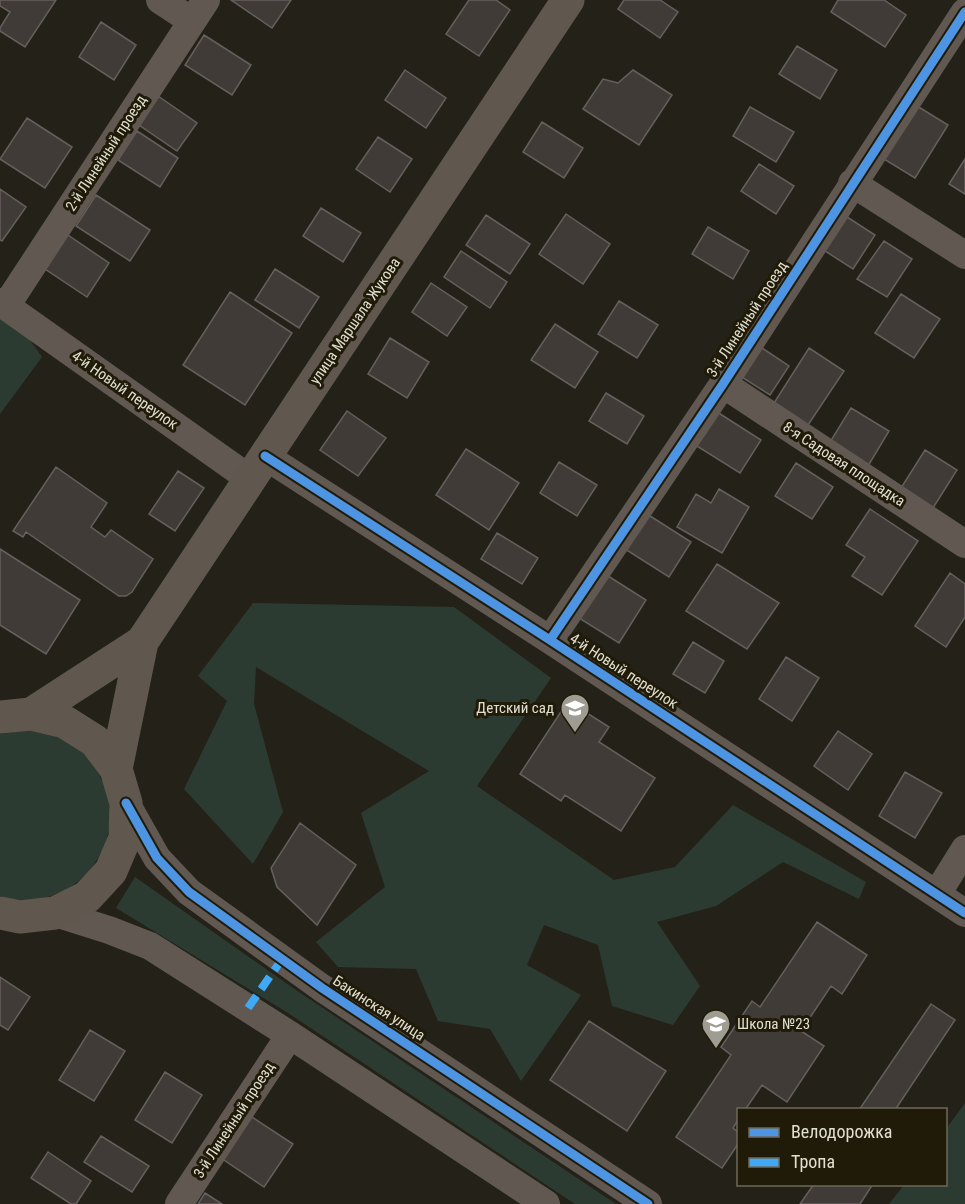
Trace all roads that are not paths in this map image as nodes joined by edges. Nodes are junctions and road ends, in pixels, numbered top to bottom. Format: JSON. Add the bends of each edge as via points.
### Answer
{"nodes":[{"id":1,"x":160,"y":0,"type":"edge"},
{"id":2,"x":568,"y":0,"type":"edge"},
{"id":3,"x":199,"y":11,"type":"edge"},
{"id":4,"x":965,"y":12,"type":"edge"},
{"id":5,"x":852,"y":183,"type":"junction"},
{"id":6,"x":965,"y":255,"type":"edge"},
{"id":7,"x":3,"y":304,"type":"edge"},
{"id":8,"x":723,"y":384,"type":"junction"},
{"id":9,"x":258,"y":468,"type":"junction"},
{"id":10,"x":965,"y":544,"type":"edge"},
{"id":11,"x":550,"y":640,"type":"junction"},
{"id":12,"x":142,"y":642,"type":"junction"},
{"id":13,"x":15,"y":715,"type":"edge"},
{"id":14,"x":116,"y":769,"type":"junction"},
{"id":15,"x":126,"y":803,"type":"junction"},
{"id":16,"x":965,"y":849,"type":"edge"},
{"id":17,"x":937,"y":894,"type":"junction"},
{"id":18,"x":55,"y":913,"type":"junction"},
{"id":19,"x":965,"y":913,"type":"edge"},
{"id":20,"x":7,"y":920,"type":"edge"},
{"id":21,"x":290,"y":1035,"type":"junction"},
{"id":22,"x":179,"y":1204,"type":"edge"},
{"id":23,"x":546,"y":1204,"type":"edge"},
{"id":24,"x":648,"y":1204,"type":"edge"}],
"edges":[{"from":1,"to":3,"type":"street"},
{"from":2,"to":9,"type":"main road","name":"улица Маршала Жукова"},
{"from":3,"to":7,"type":"street","name":"2-й Линейный проезд"},
{"from":4,"to":5,"type":"street","name":"3-й Линейный проезд"},
{"from":5,"to":6,"type":"street"},
{"from":5,"to":8,"type":"street","name":"3-й Линейный проезд"},
{"from":7,"to":9,"type":"street","name":"4-й Новый переулок"},
{"from":8,"to":10,"type":"street","name":"8-я Садовая площадка"},
{"from":8,"to":11,"type":"street","name":"3-й Линейный проезд"},
{"from":9,"to":11,"type":"street","name":"4-й Новый переулок"},
{"from":9,"to":12,"type":"main road","name":"улица Маршала Жукова"},
{"from":11,"to":17,"type":"street","name":"4-й Новый переулок"},
{"from":12,"to":13,"type":"main road","name":"улица Маршала Жукова"},
{"from":12,"to":14,"type":"main road","name":"улица Маршала Жукова"},
{"from":13,"to":14,"type":"main road","via":[[65,722],[95,741]]},
{"from":14,"to":15,"type":"main road"},
{"from":15,"to":18,"type":"main road","via":[[124,838],[111,871],[87,897]]},
{"from":15,"to":24,"type":"street","name":"Бакинская улица","via":[[157,858],[189,892],[322,988]]},
{"from":16,"to":17,"type":"street"},
{"from":17,"to":19,"type":"street","name":"4-й Новый переулок"},
{"from":18,"to":20,"type":"main road"},
{"from":18,"to":21,"type":"street","via":[[150,946]]},
{"from":21,"to":22,"type":"street","name":"3-й Линейный проезд"},
{"from":21,"to":23,"type":"street"}]}
